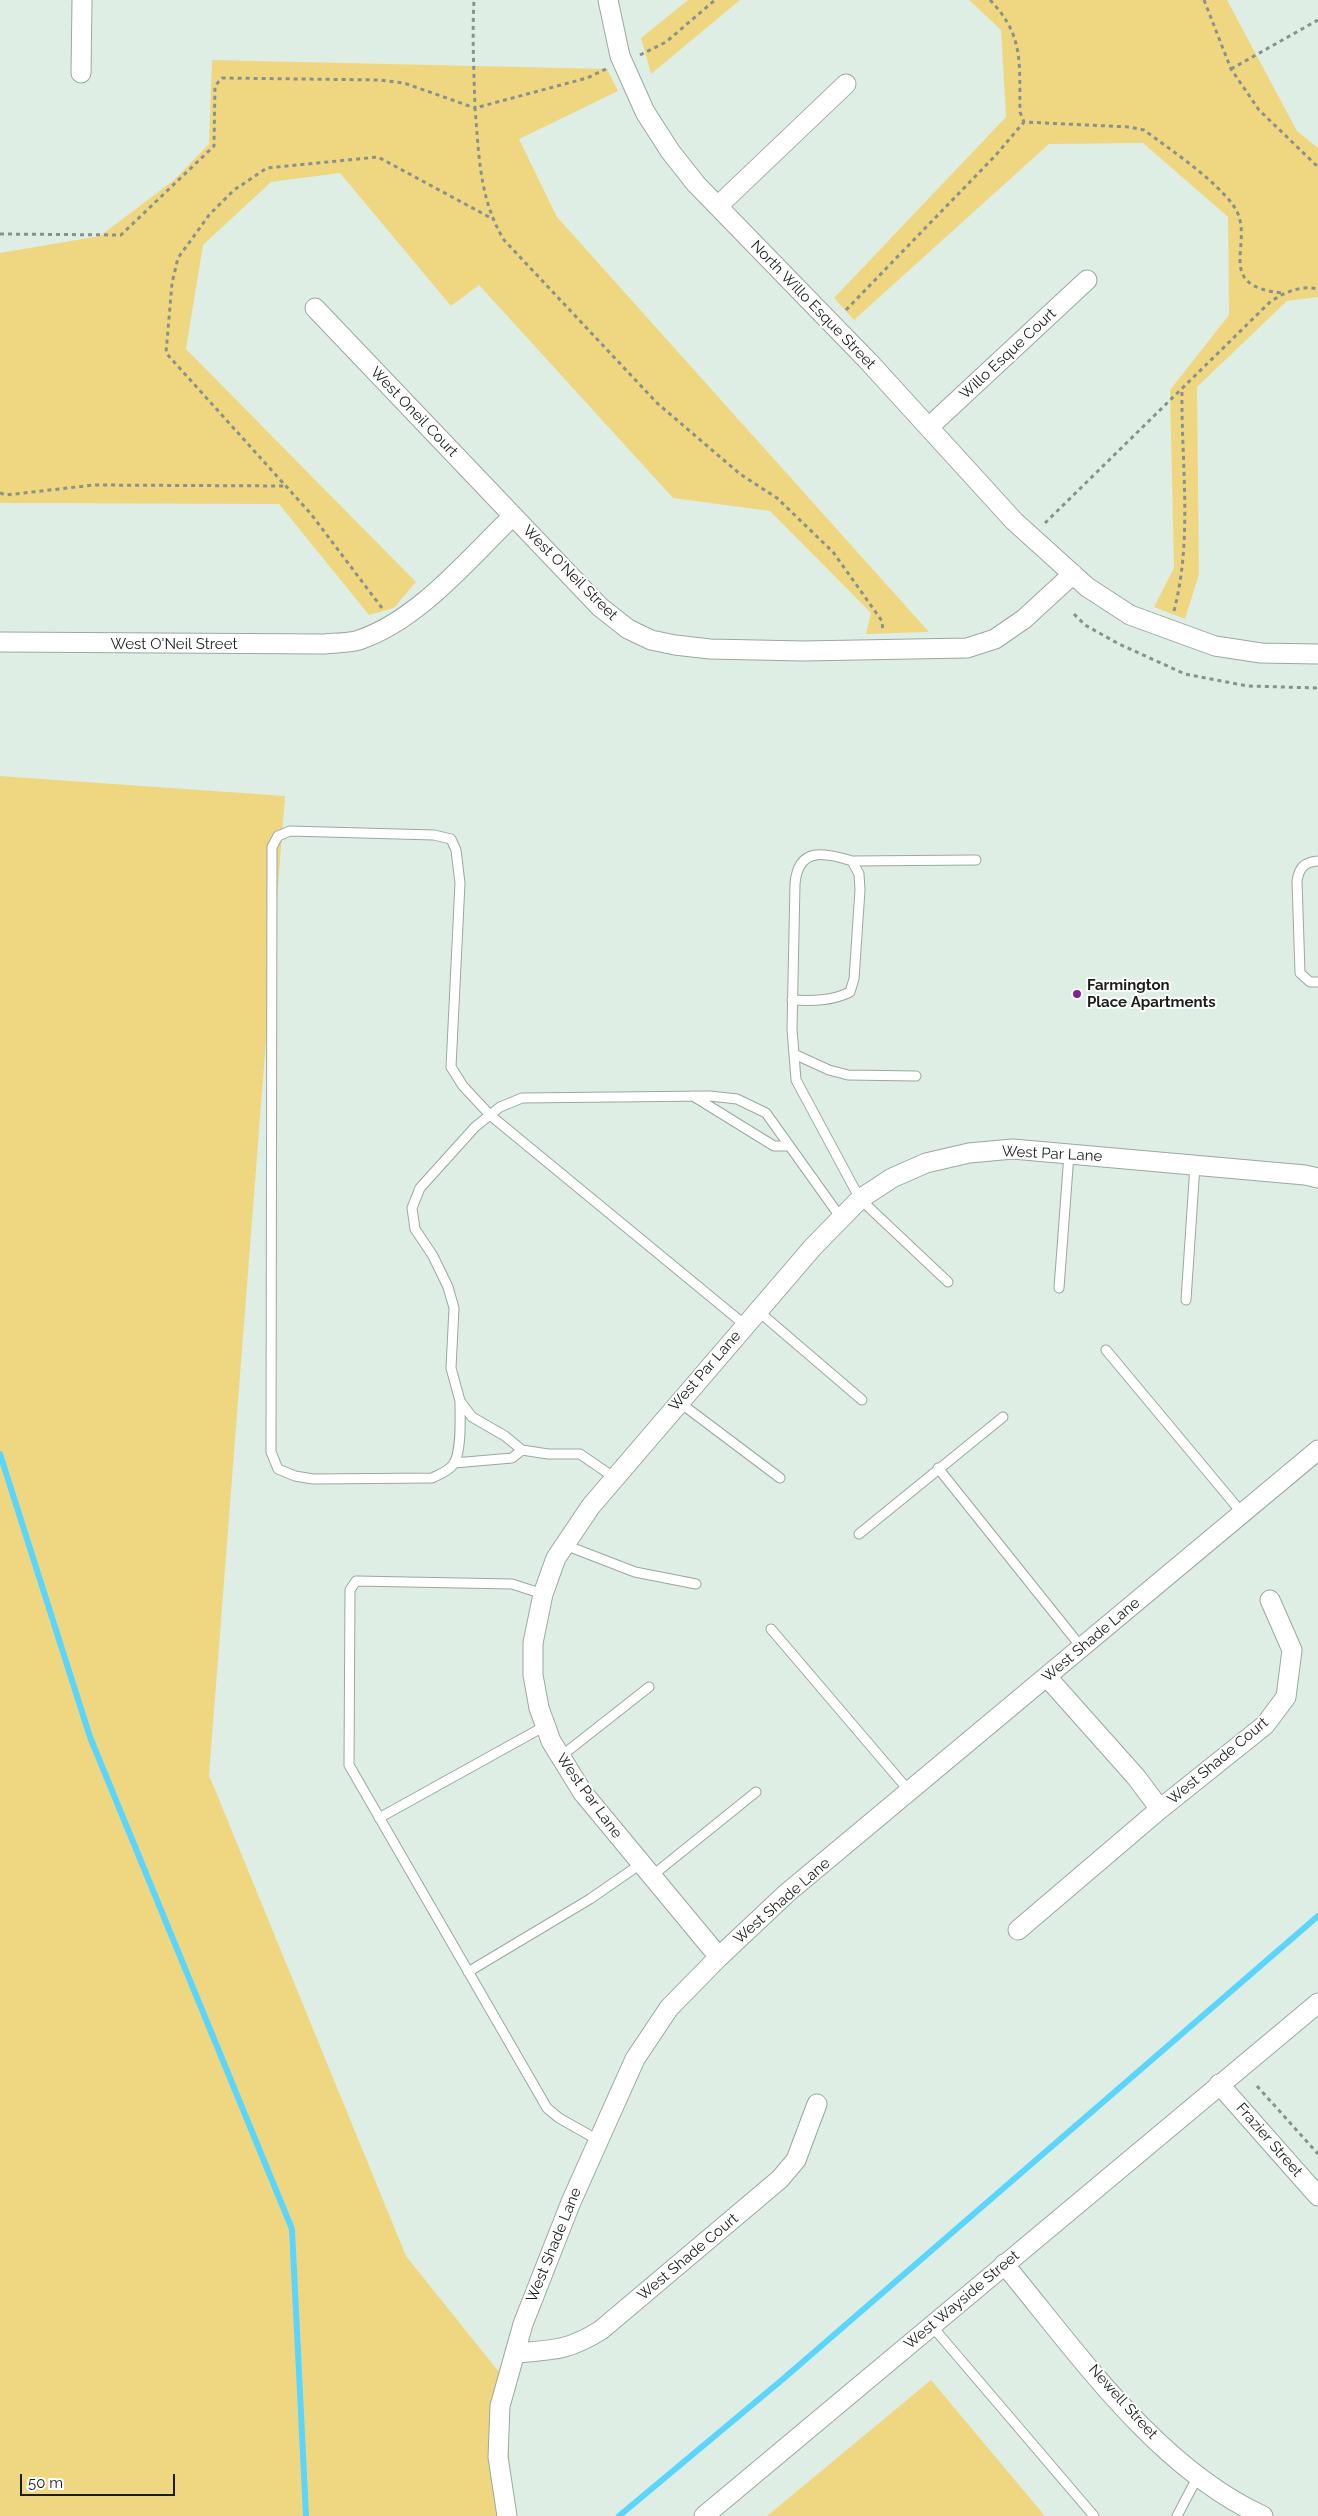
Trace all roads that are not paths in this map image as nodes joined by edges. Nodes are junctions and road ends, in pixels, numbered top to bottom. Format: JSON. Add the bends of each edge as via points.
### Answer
{"nodes":[{"id":1,"x":82,"y":0,"type":"edge"},
{"id":2,"x":608,"y":0,"type":"edge"},
{"id":3,"x":81,"y":74,"type":"dead end"},
{"id":4,"x":846,"y":84,"type":"dead end"},
{"id":5,"x":718,"y":206,"type":"junction"},
{"id":6,"x":1087,"y":280,"type":"dead end"},
{"id":7,"x":315,"y":308,"type":"dead end"},
{"id":8,"x":929,"y":427,"type":"junction"},
{"id":9,"x":513,"y":516,"type":"junction"},
{"id":10,"x":1073,"y":574,"type":"junction"},
{"id":11,"x":0,"y":642,"type":"edge"},
{"id":12,"x":1318,"y":654,"type":"edge"},
{"id":13,"x":976,"y":860,"type":"dead end"},
{"id":14,"x":852,"y":861,"type":"junction"},
{"id":15,"x":1318,"y":861,"type":"edge"},
{"id":16,"x":1318,"y":982,"type":"edge"},
{"id":17,"x":792,"y":1000,"type":"junction"},
{"id":18,"x":794,"y":1054,"type":"junction"},
{"id":19,"x":916,"y":1076,"type":"dead end"},
{"id":20,"x":692,"y":1096,"type":"junction"},
{"id":21,"x":490,"y":1115,"type":"junction"},
{"id":22,"x":789,"y":1146,"type":"junction"},
{"id":23,"x":1069,"y":1154,"type":"junction"},
{"id":24,"x":1194,"y":1165,"type":"junction"},
{"id":25,"x":1318,"y":1178,"type":"edge"},
{"id":26,"x":860,"y":1198,"type":"junction"},
{"id":27,"x":841,"y":1218,"type":"junction"},
{"id":28,"x":948,"y":1282,"type":"dead end"},
{"id":29,"x":1059,"y":1288,"type":"dead end"},
{"id":30,"x":1186,"y":1300,"type":"dead end"},
{"id":31,"x":758,"y":1311,"type":"junction"},
{"id":32,"x":745,"y":1325,"type":"junction"},
{"id":33,"x":1106,"y":1350,"type":"dead end"},
{"id":34,"x":862,"y":1400,"type":"dead end"},
{"id":35,"x":460,"y":1401,"type":"junction"},
{"id":36,"x":678,"y":1402,"type":"junction"},
{"id":37,"x":1003,"y":1417,"type":"dead end"},
{"id":38,"x":522,"y":1450,"type":"junction"},
{"id":39,"x":1318,"y":1450,"type":"edge"},
{"id":40,"x":454,"y":1463,"type":"junction"},
{"id":41,"x":938,"y":1468,"type":"junction"},
{"id":42,"x":615,"y":1478,"type":"junction"},
{"id":43,"x":780,"y":1478,"type":"dead end"},
{"id":44,"x":1242,"y":1513,"type":"junction"},
{"id":45,"x":859,"y":1534,"type":"dead end"},
{"id":46,"x":565,"y":1545,"type":"junction"},
{"id":47,"x":696,"y":1584,"type":"dead end"},
{"id":48,"x":543,"y":1594,"type":"junction"},
{"id":49,"x":1270,"y":1600,"type":"dead end"},
{"id":50,"x":771,"y":1629,"type":"dead end"},
{"id":51,"x":1082,"y":1648,"type":"junction"},
{"id":52,"x":1047,"y":1677,"type":"junction"},
{"id":53,"x":649,"y":1688,"type":"dead end"},
{"id":54,"x":545,"y":1726,"type":"junction"},
{"id":55,"x":560,"y":1757,"type":"junction"},
{"id":56,"x":756,"y":1792,"type":"dead end"},
{"id":57,"x":910,"y":1792,"type":"junction"},
{"id":58,"x":1160,"y":1809,"type":"junction"},
{"id":59,"x":379,"y":1818,"type":"junction"},
{"id":60,"x":648,"y":1869,"type":"junction"},
{"id":61,"x":1018,"y":1930,"type":"dead end"},
{"id":62,"x":719,"y":1957,"type":"junction"},
{"id":63,"x":468,"y":1972,"type":"junction"},
{"id":64,"x":1318,"y":2003,"type":"edge"},
{"id":65,"x":1220,"y":2084,"type":"junction"},
{"id":66,"x":817,"y":2104,"type":"dead end"},
{"id":67,"x":598,"y":2140,"type":"junction"},
{"id":68,"x":1318,"y":2196,"type":"edge"},
{"id":69,"x":1004,"y":2264,"type":"junction"},
{"id":70,"x":931,"y":2324,"type":"junction"},
{"id":71,"x":515,"y":2353,"type":"junction"},
{"id":72,"x":1198,"y":2476,"type":"junction"},
{"id":73,"x":507,"y":2516,"type":"edge"},
{"id":74,"x":704,"y":2516,"type":"edge"},
{"id":75,"x":1094,"y":2516,"type":"edge"},
{"id":76,"x":1176,"y":2516,"type":"edge"},
{"id":77,"x":1263,"y":2516,"type":"edge"}],
"edges":[{"from":1,"to":3,"type":"street"},
{"from":2,"to":5,"type":"street","name":"North Willo Esque Street","via":[[623,62],[645,112],[670,151]]},
{"from":4,"to":5,"type":"street"},
{"from":5,"to":8,"type":"street","name":"North Willo Esque Street"},
{"from":6,"to":8,"type":"street","name":"Willo Esque Court"},
{"from":7,"to":9,"type":"street","name":"West Oneil Court"},
{"from":8,"to":10,"type":"street","name":"North Willo Esque Street","via":[[1014,521]]},
{"from":9,"to":10,"type":"street","name":"West O'Neil Street","via":[[600,607],[628,629],[651,640],[710,649],[967,648],[995,640]]},
{"from":9,"to":11,"type":"street","name":"West O'Neil Street","via":[[410,612],[386,628],[358,640],[325,644]]},
{"from":10,"to":12,"type":"street","via":[[1130,615],[1174,633],[1215,646],[1261,653]]},
{"from":13,"to":14,"type":"lane"},
{"from":14,"to":17,"type":"lane","via":[[859,874],[860,890],[854,979],[850,992],[818,1001]]},
{"from":14,"to":17,"type":"lane","via":[[837,856],[811,855],[796,869]]},
{"from":15,"to":16,"type":"lane","via":[[1302,866],[1297,882],[1300,973],[1310,982]]},
{"from":17,"to":18,"type":"lane"},
{"from":18,"to":19,"type":"lane","via":[[848,1075]]},
{"from":18,"to":26,"type":"lane","via":[[796,1080]]},
{"from":20,"to":21,"type":"lane","via":[[522,1098]]},
{"from":20,"to":22,"type":"lane","via":[[774,1146]]},
{"from":20,"to":22,"type":"lane","via":[[737,1099],[766,1113]]},
{"from":21,"to":32,"type":"lane"},
{"from":21,"to":35,"type":"lane","via":[[475,1126],[420,1188],[412,1208],[414,1228],[433,1256],[452,1301],[451,1368]]},
{"from":21,"to":40,"type":"lane","via":[[463,1086],[451,1067],[460,883],[456,850],[450,839],[434,835],[290,831],[278,836],[272,847],[271,1452],[278,1469],[314,1479],[432,1478],[447,1471]]},
{"from":22,"to":27,"type":"lane"},
{"from":23,"to":24,"type":"street","name":"West Par Lane"},
{"from":23,"to":26,"type":"street","name":"West Par Lane","via":[[1013,1149],[969,1153],[926,1163],[892,1178]]},
{"from":23,"to":29,"type":"lane"},
{"from":24,"to":25,"type":"street","name":"West Par Lane"},
{"from":24,"to":30,"type":"lane"},
{"from":26,"to":27,"type":"street","name":"West Par Lane"},
{"from":26,"to":28,"type":"lane"},
{"from":27,"to":31,"type":"street","name":"West Par Lane"},
{"from":31,"to":32,"type":"street","name":"West Par Lane"},
{"from":31,"to":34,"type":"lane"},
{"from":32,"to":36,"type":"street","name":"West Par Lane"},
{"from":33,"to":44,"type":"lane"},
{"from":35,"to":38,"type":"lane","via":[[472,1417]]},
{"from":35,"to":40,"type":"lane"},
{"from":36,"to":42,"type":"street","name":"West Par Lane"},
{"from":36,"to":43,"type":"lane"},
{"from":37,"to":41,"type":"lane"},
{"from":38,"to":40,"type":"lane","via":[[512,1458]]},
{"from":38,"to":42,"type":"lane","via":[[580,1454]]},
{"from":39,"to":44,"type":"street","name":"West Shade Lane"},
{"from":41,"to":45,"type":"lane"},
{"from":41,"to":51,"type":"lane"},
{"from":42,"to":46,"type":"street","name":"West Par Lane"},
{"from":44,"to":51,"type":"street","name":"West Shade Lane"},
{"from":46,"to":47,"type":"lane","via":[[635,1572]]},
{"from":46,"to":48,"type":"street","name":"West Par Lane","via":[[556,1558]]},
{"from":48,"to":54,"type":"street","name":"West Par Lane","via":[[533,1643],[533,1675]]},
{"from":48,"to":59,"type":"lane","via":[[512,1584],[356,1581],[350,1590],[349,1765]]},
{"from":49,"to":58,"type":"street","name":"West Shade Court","via":[[1292,1650],[1286,1697],[1265,1725]]},
{"from":50,"to":57,"type":"lane"},
{"from":51,"to":52,"type":"street","name":"West Shade Lane"},
{"from":52,"to":57,"type":"street","name":"West Shade Lane"},
{"from":52,"to":58,"type":"street","name":"West Shade Court","via":[[1136,1777]]},
{"from":53,"to":55,"type":"lane"},
{"from":54,"to":55,"type":"street","name":"West Par Lane"},
{"from":54,"to":59,"type":"lane"},
{"from":55,"to":60,"type":"street","name":"West Par Lane","via":[[583,1793]]},
{"from":56,"to":60,"type":"lane"},
{"from":57,"to":62,"type":"street","name":"West Shade Lane","via":[[787,1893]]},
{"from":58,"to":61,"type":"street","name":"West Shade Court"},
{"from":59,"to":63,"type":"lane"},
{"from":60,"to":62,"type":"street","name":"West Par Lane"},
{"from":60,"to":63,"type":"lane","via":[[590,1899]]},
{"from":62,"to":67,"type":"street","name":"West Shade Lane","via":[[669,2008],[634,2059]]},
{"from":63,"to":67,"type":"lane","via":[[547,2108]]},
{"from":64,"to":65,"type":"street","name":"West Wayside Street"},
{"from":65,"to":68,"type":"street","name":"Frazier Street"},
{"from":65,"to":69,"type":"street","name":"West Wayside Street"},
{"from":66,"to":71,"type":"street","name":"West Shade Court","via":[[796,2160],[780,2179],[601,2330],[579,2344],[556,2350]]},
{"from":67,"to":71,"type":"street","name":"West Shade Lane","via":[[526,2315]]},
{"from":69,"to":70,"type":"street","name":"West Wayside Street"},
{"from":69,"to":72,"type":"street","name":"Newell Street","via":[[1148,2432]]},
{"from":70,"to":74,"type":"street","name":"West Wayside Street"},
{"from":70,"to":75,"type":"lane"},
{"from":71,"to":73,"type":"street","name":"West Shade Lane","via":[[500,2406],[498,2457]]},
{"from":72,"to":76,"type":"lane"},
{"from":72,"to":77,"type":"street","name":"Newell Street"}]}
